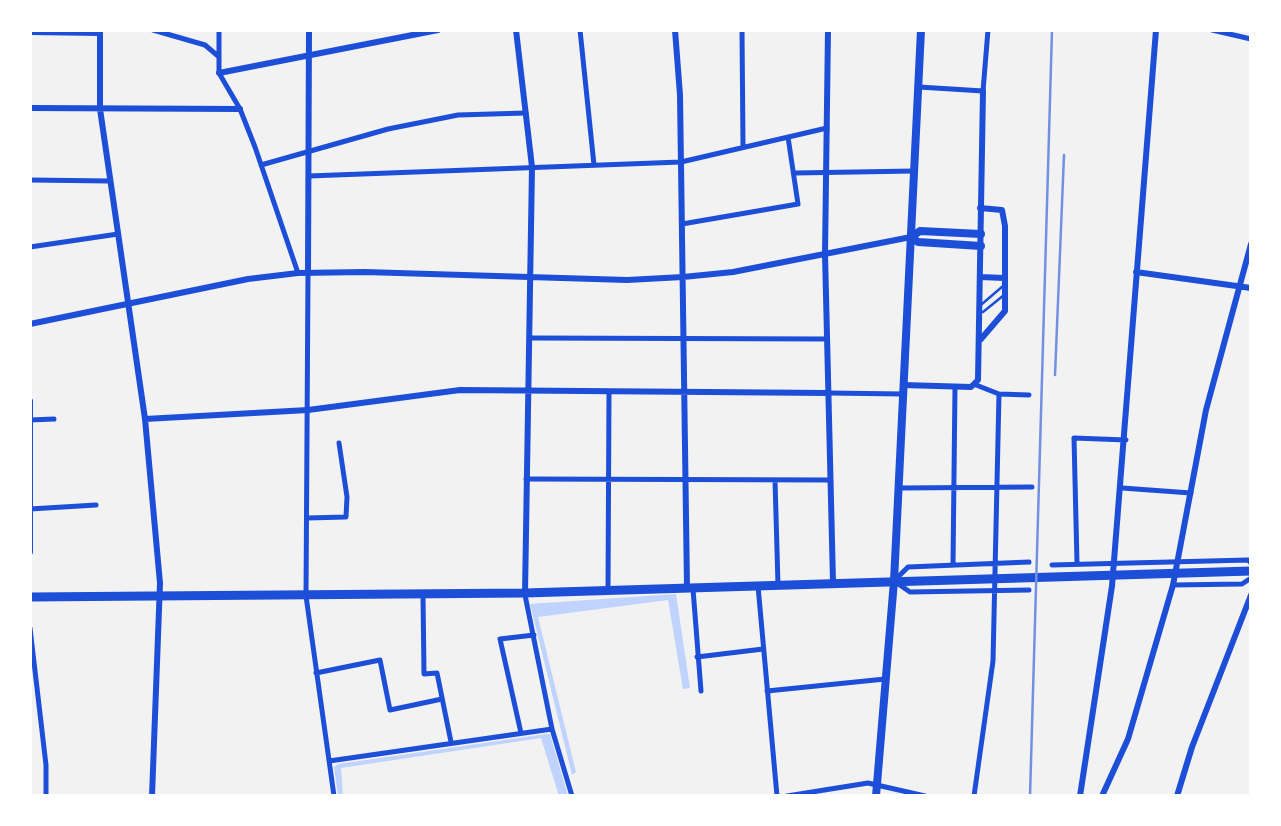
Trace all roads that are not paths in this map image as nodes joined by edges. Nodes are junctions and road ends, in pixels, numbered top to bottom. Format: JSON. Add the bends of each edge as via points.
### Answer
{"nodes":[{"id":1,"x":153,"y":30,"type":"edge"},
{"id":2,"x":219,"y":30,"type":"edge"},
{"id":3,"x":308,"y":30,"type":"edge"},
{"id":4,"x":438,"y":30,"type":"edge"},
{"id":5,"x":516,"y":30,"type":"edge"},
{"id":6,"x":580,"y":30,"type":"edge"},
{"id":7,"x":675,"y":30,"type":"edge"},
{"id":8,"x":742,"y":30,"type":"edge"},
{"id":9,"x":828,"y":30,"type":"edge"},
{"id":10,"x":921,"y":30,"type":"edge"},
{"id":11,"x":988,"y":30,"type":"edge"},
{"id":12,"x":1156,"y":30,"type":"edge"},
{"id":13,"x":1212,"y":30,"type":"edge"},
{"id":14,"x":100,"y":31,"type":"edge"},
{"id":15,"x":30,"y":32,"type":"edge"},
{"id":16,"x":1241,"y":33,"type":"edge"},
{"id":17,"x":1251,"y":39,"type":"edge"},
{"id":18,"x":308,"y":54,"type":"junction"},
{"id":19,"x":218,"y":56,"type":"junction"},
{"id":20,"x":219,"y":73,"type":"junction"},
{"id":21,"x":919,"y":88,"type":"junction"},
{"id":22,"x":983,"y":91,"type":"junction"},
{"id":23,"x":30,"y":108,"type":"edge"},
{"id":24,"x":100,"y":108,"type":"junction"},
{"id":25,"x":240,"y":109,"type":"junction"},
{"id":26,"x":526,"y":113,"type":"junction"},
{"id":27,"x":827,"y":128,"type":"junction"},
{"id":28,"x":788,"y":137,"type":"junction"},
{"id":29,"x":742,"y":147,"type":"junction"},
{"id":30,"x":307,"y":150,"type":"junction"},
{"id":31,"x":681,"y":162,"type":"junction"},
{"id":32,"x":261,"y":165,"type":"junction"},
{"id":33,"x":594,"y":165,"type":"junction"},
{"id":34,"x":532,"y":167,"type":"junction"},
{"id":35,"x":914,"y":170,"type":"junction"},
{"id":36,"x":826,"y":171,"type":"junction"},
{"id":37,"x":794,"y":173,"type":"junction"},
{"id":38,"x":308,"y":176,"type":"junction"},
{"id":39,"x":30,"y":180,"type":"edge"},
{"id":40,"x":110,"y":181,"type":"junction"},
{"id":41,"x":980,"y":208,"type":"junction"},
{"id":42,"x":682,"y":224,"type":"junction"},
{"id":43,"x":118,"y":234,"type":"junction"},
{"id":44,"x":980,"y":234,"type":"junction"},
{"id":45,"x":910,"y":237,"type":"junction"},
{"id":46,"x":1251,"y":244,"type":"edge"},
{"id":47,"x":30,"y":246,"type":"edge"},
{"id":48,"x":980,"y":246,"type":"junction"},
{"id":49,"x":825,"y":254,"type":"junction"},
{"id":50,"x":298,"y":272,"type":"junction"},
{"id":51,"x":308,"y":272,"type":"junction"},
{"id":52,"x":1136,"y":272,"type":"junction"},
{"id":53,"x":1247,"y":275,"type":"edge"},
{"id":54,"x":981,"y":277,"type":"junction"},
{"id":55,"x":530,"y":278,"type":"junction"},
{"id":56,"x":683,"y":278,"type":"junction"},
{"id":57,"x":1004,"y":286,"type":"junction"},
{"id":58,"x":1251,"y":288,"type":"edge"},
{"id":59,"x":129,"y":305,"type":"junction"},
{"id":60,"x":980,"y":305,"type":"junction"},
{"id":61,"x":980,"y":315,"type":"junction"},
{"id":62,"x":30,"y":324,"type":"edge"},
{"id":63,"x":528,"y":338,"type":"junction"},
{"id":64,"x":684,"y":338,"type":"junction"},
{"id":65,"x":827,"y":339,"type":"junction"},
{"id":66,"x":980,"y":340,"type":"junction"},
{"id":67,"x":976,"y":385,"type":"junction"},
{"id":68,"x":955,"y":387,"type":"junction"},
{"id":69,"x":903,"y":390,"type":"junction"},
{"id":70,"x":528,"y":391,"type":"junction"},
{"id":71,"x":609,"y":392,"type":"junction"},
{"id":72,"x":685,"y":392,"type":"junction"},
{"id":73,"x":828,"y":393,"type":"junction"},
{"id":74,"x":1000,"y":394,"type":"junction"},
{"id":75,"x":1029,"y":395,"type":"dead end"},
{"id":76,"x":30,"y":400,"type":"edge"},
{"id":77,"x":308,"y":410,"type":"junction"},
{"id":78,"x":54,"y":419,"type":"dead end"},
{"id":79,"x":145,"y":419,"type":"junction"},
{"id":80,"x":30,"y":420,"type":"edge"},
{"id":81,"x":1126,"y":440,"type":"junction"},
{"id":82,"x":339,"y":443,"type":"dead end"},
{"id":83,"x":526,"y":479,"type":"junction"},
{"id":84,"x":609,"y":479,"type":"junction"},
{"id":85,"x":685,"y":480,"type":"junction"},
{"id":86,"x":775,"y":480,"type":"junction"},
{"id":87,"x":830,"y":480,"type":"junction"},
{"id":88,"x":998,"y":486,"type":"junction"},
{"id":89,"x":954,"y":487,"type":"junction"},
{"id":90,"x":1032,"y":487,"type":"dead end"},
{"id":91,"x":897,"y":488,"type":"junction"},
{"id":92,"x":1122,"y":488,"type":"junction"},
{"id":93,"x":1191,"y":493,"type":"junction"},
{"id":94,"x":96,"y":505,"type":"dead end"},
{"id":95,"x":30,"y":509,"type":"edge"},
{"id":96,"x":307,"y":518,"type":"junction"},
{"id":97,"x":30,"y":552,"type":"edge"},
{"id":98,"x":1030,"y":562,"type":"dead end"},
{"id":99,"x":1114,"y":562,"type":"junction"},
{"id":100,"x":1179,"y":562,"type":"junction"},
{"id":101,"x":1251,"y":563,"type":"edge"},
{"id":102,"x":996,"y":564,"type":"junction"},
{"id":103,"x":1078,"y":564,"type":"junction"},
{"id":104,"x":953,"y":565,"type":"junction"},
{"id":105,"x":1052,"y":566,"type":"dead end"},
{"id":106,"x":1251,"y":574,"type":"edge"},
{"id":107,"x":894,"y":580,"type":"junction"},
{"id":108,"x":833,"y":582,"type":"junction"},
{"id":109,"x":778,"y":585,"type":"junction"},
{"id":110,"x":1173,"y":585,"type":"junction"},
{"id":111,"x":758,"y":586,"type":"junction"},
{"id":112,"x":690,"y":587,"type":"junction"},
{"id":113,"x":608,"y":590,"type":"junction"},
{"id":114,"x":995,"y":590,"type":"junction"},
{"id":115,"x":1029,"y":590,"type":"dead end"},
{"id":116,"x":525,"y":593,"type":"junction"},
{"id":117,"x":423,"y":594,"type":"junction"},
{"id":118,"x":159,"y":596,"type":"junction"},
{"id":119,"x":306,"y":596,"type":"junction"},
{"id":120,"x":1251,"y":596,"type":"edge"},
{"id":121,"x":30,"y":597,"type":"edge"},
{"id":122,"x":30,"y":628,"type":"edge"},
{"id":123,"x":534,"y":635,"type":"junction"},
{"id":124,"x":763,"y":649,"type":"junction"},
{"id":125,"x":697,"y":657,"type":"junction"},
{"id":126,"x":316,"y":673,"type":"junction"},
{"id":127,"x":885,"y":679,"type":"junction"},
{"id":128,"x":700,"y":691,"type":"dead end"},
{"id":129,"x":767,"y":691,"type":"junction"},
{"id":130,"x":442,"y":699,"type":"junction"},
{"id":131,"x":552,"y":729,"type":"junction"},
{"id":132,"x":521,"y":733,"type":"junction"},
{"id":133,"x":451,"y":742,"type":"junction"},
{"id":134,"x":329,"y":761,"type":"junction"},
{"id":135,"x":877,"y":785,"type":"junction"},
{"id":136,"x":46,"y":796,"type":"edge"},
{"id":137,"x":152,"y":796,"type":"edge"},
{"id":138,"x":334,"y":796,"type":"edge"},
{"id":139,"x":572,"y":796,"type":"edge"},
{"id":140,"x":777,"y":796,"type":"edge"},
{"id":141,"x":787,"y":796,"type":"edge"},
{"id":142,"x":876,"y":796,"type":"edge"},
{"id":143,"x":926,"y":796,"type":"edge"},
{"id":144,"x":974,"y":796,"type":"edge"},
{"id":145,"x":1080,"y":796,"type":"edge"},
{"id":146,"x":1102,"y":796,"type":"edge"},
{"id":147,"x":1177,"y":796,"type":"edge"}],
"edges":[{"from":1,"to":19,"type":"street","via":[[205,44]]},
{"from":2,"to":19,"type":"street"},
{"from":3,"to":18,"type":"street"},
{"from":4,"to":18,"type":"street"},
{"from":5,"to":26,"type":"street"},
{"from":6,"to":33,"type":"street"},
{"from":7,"to":31,"type":"street"},
{"from":8,"to":29,"type":"street"},
{"from":9,"to":27,"type":"street"},
{"from":10,"to":21,"type":"main road"},
{"from":11,"to":22,"type":"street"},
{"from":12,"to":52,"type":"street"},
{"from":13,"to":16,"type":"street"},
{"from":14,"to":15,"type":"street"},
{"from":14,"to":24,"type":"street"},
{"from":16,"to":17,"type":"street"},
{"from":18,"to":20,"type":"street"},
{"from":18,"to":30,"type":"street"},
{"from":19,"to":20,"type":"street"},
{"from":20,"to":25,"type":"street"},
{"from":21,"to":22,"type":"street"},
{"from":21,"to":35,"type":"main road"},
{"from":22,"to":41,"type":"street"},
{"from":23,"to":24,"type":"street"},
{"from":24,"to":25,"type":"street"},
{"from":24,"to":40,"type":"street"},
{"from":25,"to":32,"type":"street"},
{"from":26,"to":30,"type":"street","via":[[458,115]]},
{"from":26,"to":34,"type":"street"},
{"from":27,"to":28,"type":"street"},
{"from":27,"to":36,"type":"street"},
{"from":28,"to":29,"type":"street"},
{"from":28,"to":37,"type":"street"},
{"from":29,"to":31,"type":"street"},
{"from":30,"to":32,"type":"street"},
{"from":30,"to":38,"type":"street"},
{"from":31,"to":33,"type":"street"},
{"from":31,"to":42,"type":"street"},
{"from":32,"to":50,"type":"street"},
{"from":33,"to":34,"type":"street"},
{"from":34,"to":38,"type":"street"},
{"from":34,"to":55,"type":"street"},
{"from":35,"to":36,"type":"street"},
{"from":35,"to":45,"type":"main road"},
{"from":36,"to":37,"type":"street"},
{"from":36,"to":49,"type":"street"},
{"from":37,"to":42,"type":"street","via":[[798,204]]},
{"from":38,"to":51,"type":"street"},
{"from":39,"to":40,"type":"street"},
{"from":40,"to":43,"type":"street"},
{"from":41,"to":44,"type":"street"},
{"from":41,"to":57,"type":"street","via":[[1004,214]]},
{"from":42,"to":56,"type":"street"},
{"from":43,"to":47,"type":"street"},
{"from":43,"to":59,"type":"street"},
{"from":44,"to":45,"type":"main road"},
{"from":44,"to":48,"type":"street"},
{"from":45,"to":48,"type":"main road"},
{"from":45,"to":49,"type":"street"},
{"from":45,"to":69,"type":"main road"},
{"from":46,"to":53,"type":"street"},
{"from":48,"to":54,"type":"street"},
{"from":49,"to":56,"type":"street"},
{"from":49,"to":65,"type":"street"},
{"from":50,"to":51,"type":"street"},
{"from":50,"to":59,"type":"street"},
{"from":51,"to":55,"type":"street"},
{"from":51,"to":77,"type":"street"},
{"from":52,"to":58,"type":"street"},
{"from":52,"to":81,"type":"street"},
{"from":53,"to":93,"type":"street","via":[[1206,410]]},
{"from":54,"to":57,"type":"street"},
{"from":54,"to":60,"type":"street"},
{"from":55,"to":56,"type":"street"},
{"from":55,"to":63,"type":"street"},
{"from":56,"to":64,"type":"street"},
{"from":57,"to":60,"type":"lane"},
{"from":57,"to":61,"type":"lane"},
{"from":57,"to":66,"type":"street","via":[[1002,316]]},
{"from":59,"to":62,"type":"street"},
{"from":59,"to":79,"type":"street"},
{"from":60,"to":61,"type":"street"},
{"from":61,"to":66,"type":"street"},
{"from":63,"to":64,"type":"street"},
{"from":63,"to":70,"type":"street"},
{"from":64,"to":65,"type":"street"},
{"from":64,"to":72,"type":"street"},
{"from":65,"to":73,"type":"street"},
{"from":66,"to":67,"type":"street"},
{"from":67,"to":68,"type":"street"},
{"from":67,"to":74,"type":"street"},
{"from":68,"to":69,"type":"street"},
{"from":68,"to":89,"type":"street"},
{"from":69,"to":73,"type":"street"},
{"from":69,"to":91,"type":"main road"},
{"from":70,"to":71,"type":"street"},
{"from":70,"to":77,"type":"street","via":[[460,390]]},
{"from":70,"to":83,"type":"street"},
{"from":71,"to":72,"type":"street"},
{"from":71,"to":84,"type":"street"},
{"from":72,"to":73,"type":"street"},
{"from":72,"to":85,"type":"street"},
{"from":73,"to":87,"type":"street"},
{"from":74,"to":75,"type":"street"},
{"from":74,"to":88,"type":"street"},
{"from":76,"to":80,"type":"street"},
{"from":77,"to":79,"type":"street"},
{"from":77,"to":96,"type":"street"},
{"from":78,"to":80,"type":"street"},
{"from":79,"to":118,"type":"street"},
{"from":80,"to":95,"type":"street"},
{"from":81,"to":92,"type":"street"},
{"from":81,"to":103,"type":"street","via":[[1074,438]]},
{"from":82,"to":96,"type":"street","via":[[346,517]]},
{"from":83,"to":84,"type":"street"},
{"from":83,"to":116,"type":"street"},
{"from":84,"to":85,"type":"street"},
{"from":84,"to":113,"type":"street"},
{"from":85,"to":86,"type":"street"},
{"from":85,"to":112,"type":"street"},
{"from":86,"to":87,"type":"street"},
{"from":86,"to":109,"type":"street"},
{"from":87,"to":108,"type":"street"},
{"from":88,"to":89,"type":"street"},
{"from":88,"to":90,"type":"street"},
{"from":88,"to":102,"type":"street"},
{"from":89,"to":91,"type":"street"},
{"from":89,"to":104,"type":"street"},
{"from":91,"to":107,"type":"main road"},
{"from":92,"to":93,"type":"street"},
{"from":92,"to":99,"type":"street"},
{"from":93,"to":100,"type":"street"},
{"from":94,"to":95,"type":"street"},
{"from":95,"to":97,"type":"street"},
{"from":96,"to":119,"type":"street"},
{"from":98,"to":102,"type":"street"},
{"from":99,"to":100,"type":"street"},
{"from":99,"to":103,"type":"street"},
{"from":99,"to":145,"type":"street"},
{"from":100,"to":101,"type":"street"},
{"from":100,"to":110,"type":"street"},
{"from":102,"to":104,"type":"street"},
{"from":102,"to":114,"type":"street"},
{"from":103,"to":105,"type":"street"},
{"from":104,"to":107,"type":"street","via":[[908,568]]},
{"from":106,"to":107,"type":"highway"},
{"from":106,"to":110,"type":"street","via":[[1242,584]]},
{"from":107,"to":108,"type":"highway"},
{"from":107,"to":114,"type":"street","via":[[910,592]]},
{"from":107,"to":127,"type":"main road"},
{"from":108,"to":109,"type":"highway"},
{"from":109,"to":111,"type":"highway"},
{"from":110,"to":146,"type":"street","via":[[1128,738]]},
{"from":111,"to":112,"type":"highway"},
{"from":111,"to":124,"type":"street"},
{"from":112,"to":113,"type":"highway"},
{"from":112,"to":125,"type":"street"},
{"from":113,"to":116,"type":"highway"},
{"from":114,"to":115,"type":"street"},
{"from":114,"to":144,"type":"street","via":[[993,662]]},
{"from":116,"to":117,"type":"highway"},
{"from":116,"to":123,"type":"street"},
{"from":117,"to":119,"type":"highway"},
{"from":117,"to":130,"type":"street","via":[[424,674],[437,673]]},
{"from":118,"to":119,"type":"highway"},
{"from":118,"to":121,"type":"highway"},
{"from":118,"to":137,"type":"street"},
{"from":119,"to":126,"type":"street"},
{"from":120,"to":147,"type":"street"},
{"from":122,"to":136,"type":"street"},
{"from":123,"to":131,"type":"street"},
{"from":123,"to":132,"type":"street","via":[[500,639]]},
{"from":124,"to":125,"type":"street"},
{"from":124,"to":129,"type":"street"},
{"from":125,"to":128,"type":"street"},
{"from":126,"to":130,"type":"street","via":[[380,660],[390,710]]},
{"from":126,"to":134,"type":"street"},
{"from":127,"to":129,"type":"street"},
{"from":127,"to":135,"type":"main road"},
{"from":129,"to":140,"type":"street"},
{"from":130,"to":133,"type":"street"},
{"from":131,"to":132,"type":"street"},
{"from":131,"to":139,"type":"street"},
{"from":132,"to":133,"type":"street"},
{"from":133,"to":134,"type":"street"},
{"from":134,"to":138,"type":"street"},
{"from":135,"to":141,"type":"street"},
{"from":135,"to":142,"type":"main road"},
{"from":135,"to":143,"type":"street"}]}
